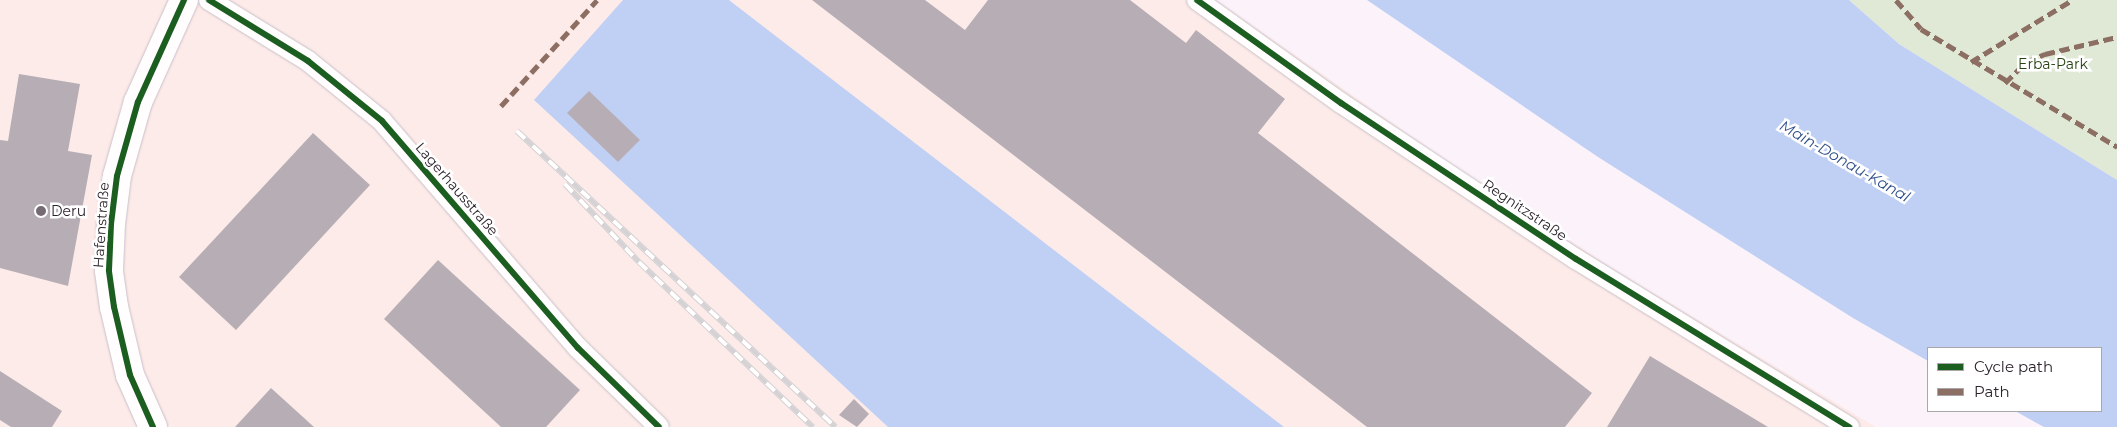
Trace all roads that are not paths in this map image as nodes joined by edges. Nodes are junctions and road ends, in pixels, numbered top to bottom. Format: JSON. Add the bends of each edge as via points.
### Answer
{"nodes":[{"id":1,"x":184,"y":0,"type":"edge"},
{"id":2,"x":209,"y":0,"type":"edge"},
{"id":3,"x":1197,"y":0,"type":"edge"},
{"id":4,"x":153,"y":427,"type":"edge"},
{"id":5,"x":659,"y":427,"type":"edge"},
{"id":6,"x":1849,"y":427,"type":"edge"}],
"edges":[{"from":1,"to":4,"type":"street","name":"Hafenstraße","via":[[138,102],[117,176],[111,224],[109,270],[114,307],[130,375]]},
{"from":2,"to":5,"type":"street","name":"Lagerhausstraße","via":[[308,62],[382,121],[578,348]]},
{"from":3,"to":6,"type":"street","name":"Regnitzstraße","via":[[1341,103],[1576,259]]}]}
